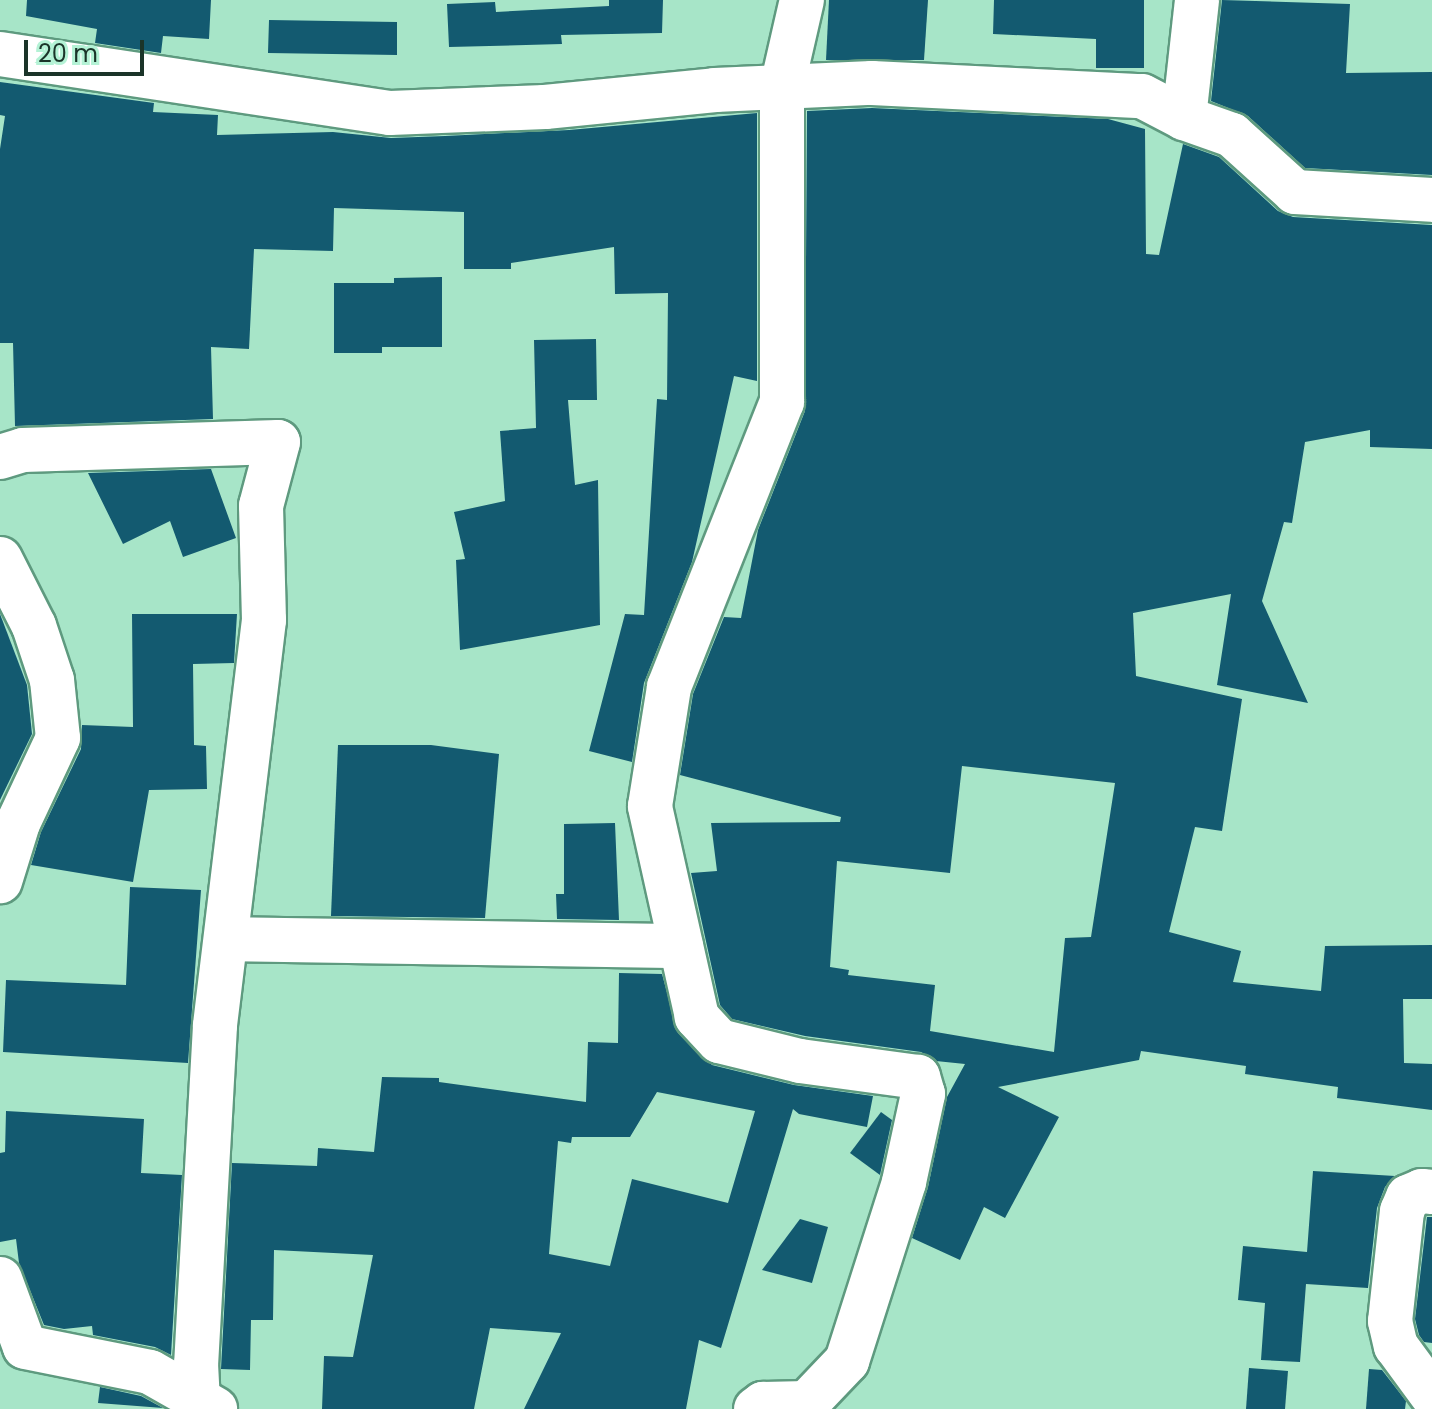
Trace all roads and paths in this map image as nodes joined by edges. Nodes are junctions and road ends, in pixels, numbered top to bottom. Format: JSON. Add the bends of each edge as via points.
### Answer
{"nodes":[{"id":1,"x":802,"y":0,"type":"edge"},
{"id":2,"x":1197,"y":0,"type":"edge"},
{"id":3,"x":0,"y":54,"type":"edge"},
{"id":4,"x":782,"y":87,"type":"junction"},
{"id":5,"x":1184,"y":118,"type":"junction"},
{"id":6,"x":1432,"y":200,"type":"edge"},
{"id":7,"x":8,"y":462,"type":"edge"},
{"id":8,"x":0,"y":559,"type":"edge"},
{"id":9,"x":0,"y":881,"type":"edge"},
{"id":10,"x":226,"y":939,"type":"junction"},
{"id":11,"x":681,"y":946,"type":"junction"},
{"id":12,"x":1432,"y":1192,"type":"edge"},
{"id":13,"x":0,"y":1279,"type":"edge"},
{"id":14,"x":1432,"y":1395,"type":"edge"},
{"id":15,"x":206,"y":1404,"type":"edge"},
{"id":16,"x":756,"y":1409,"type":"edge"}],
"edges":[{"from":1,"to":4,"type":"street"},
{"from":2,"to":5,"type":"street"},
{"from":3,"to":4,"type":"street","via":[[390,113],[545,107]]},
{"from":4,"to":5,"type":"street","via":[[872,83],[1142,96]]},
{"from":4,"to":11,"type":"street","via":[[782,402],[669,687],[650,806]]},
{"from":5,"to":6,"type":"street","via":[[1232,135],[1295,192]]},
{"from":7,"to":10,"type":"street","via":[[278,442],[261,506],[264,620]]},
{"from":8,"to":9,"type":"street","via":[[34,626],[52,680],[58,738],[18,823]]},
{"from":10,"to":11,"type":"street"},
{"from":10,"to":15,"type":"street","via":[[215,1026],[196,1364]]},
{"from":11,"to":16,"type":"street","via":[[697,1017],[719,1041],[800,1061],[918,1077],[923,1094],[904,1182],[847,1361],[807,1403],[763,1404]]},
{"from":12,"to":14,"type":"street","via":[[1408,1197],[1402,1211],[1390,1321],[1396,1346]]},
{"from":13,"to":15,"type":"street","via":[[25,1347],[150,1372]]}]}
